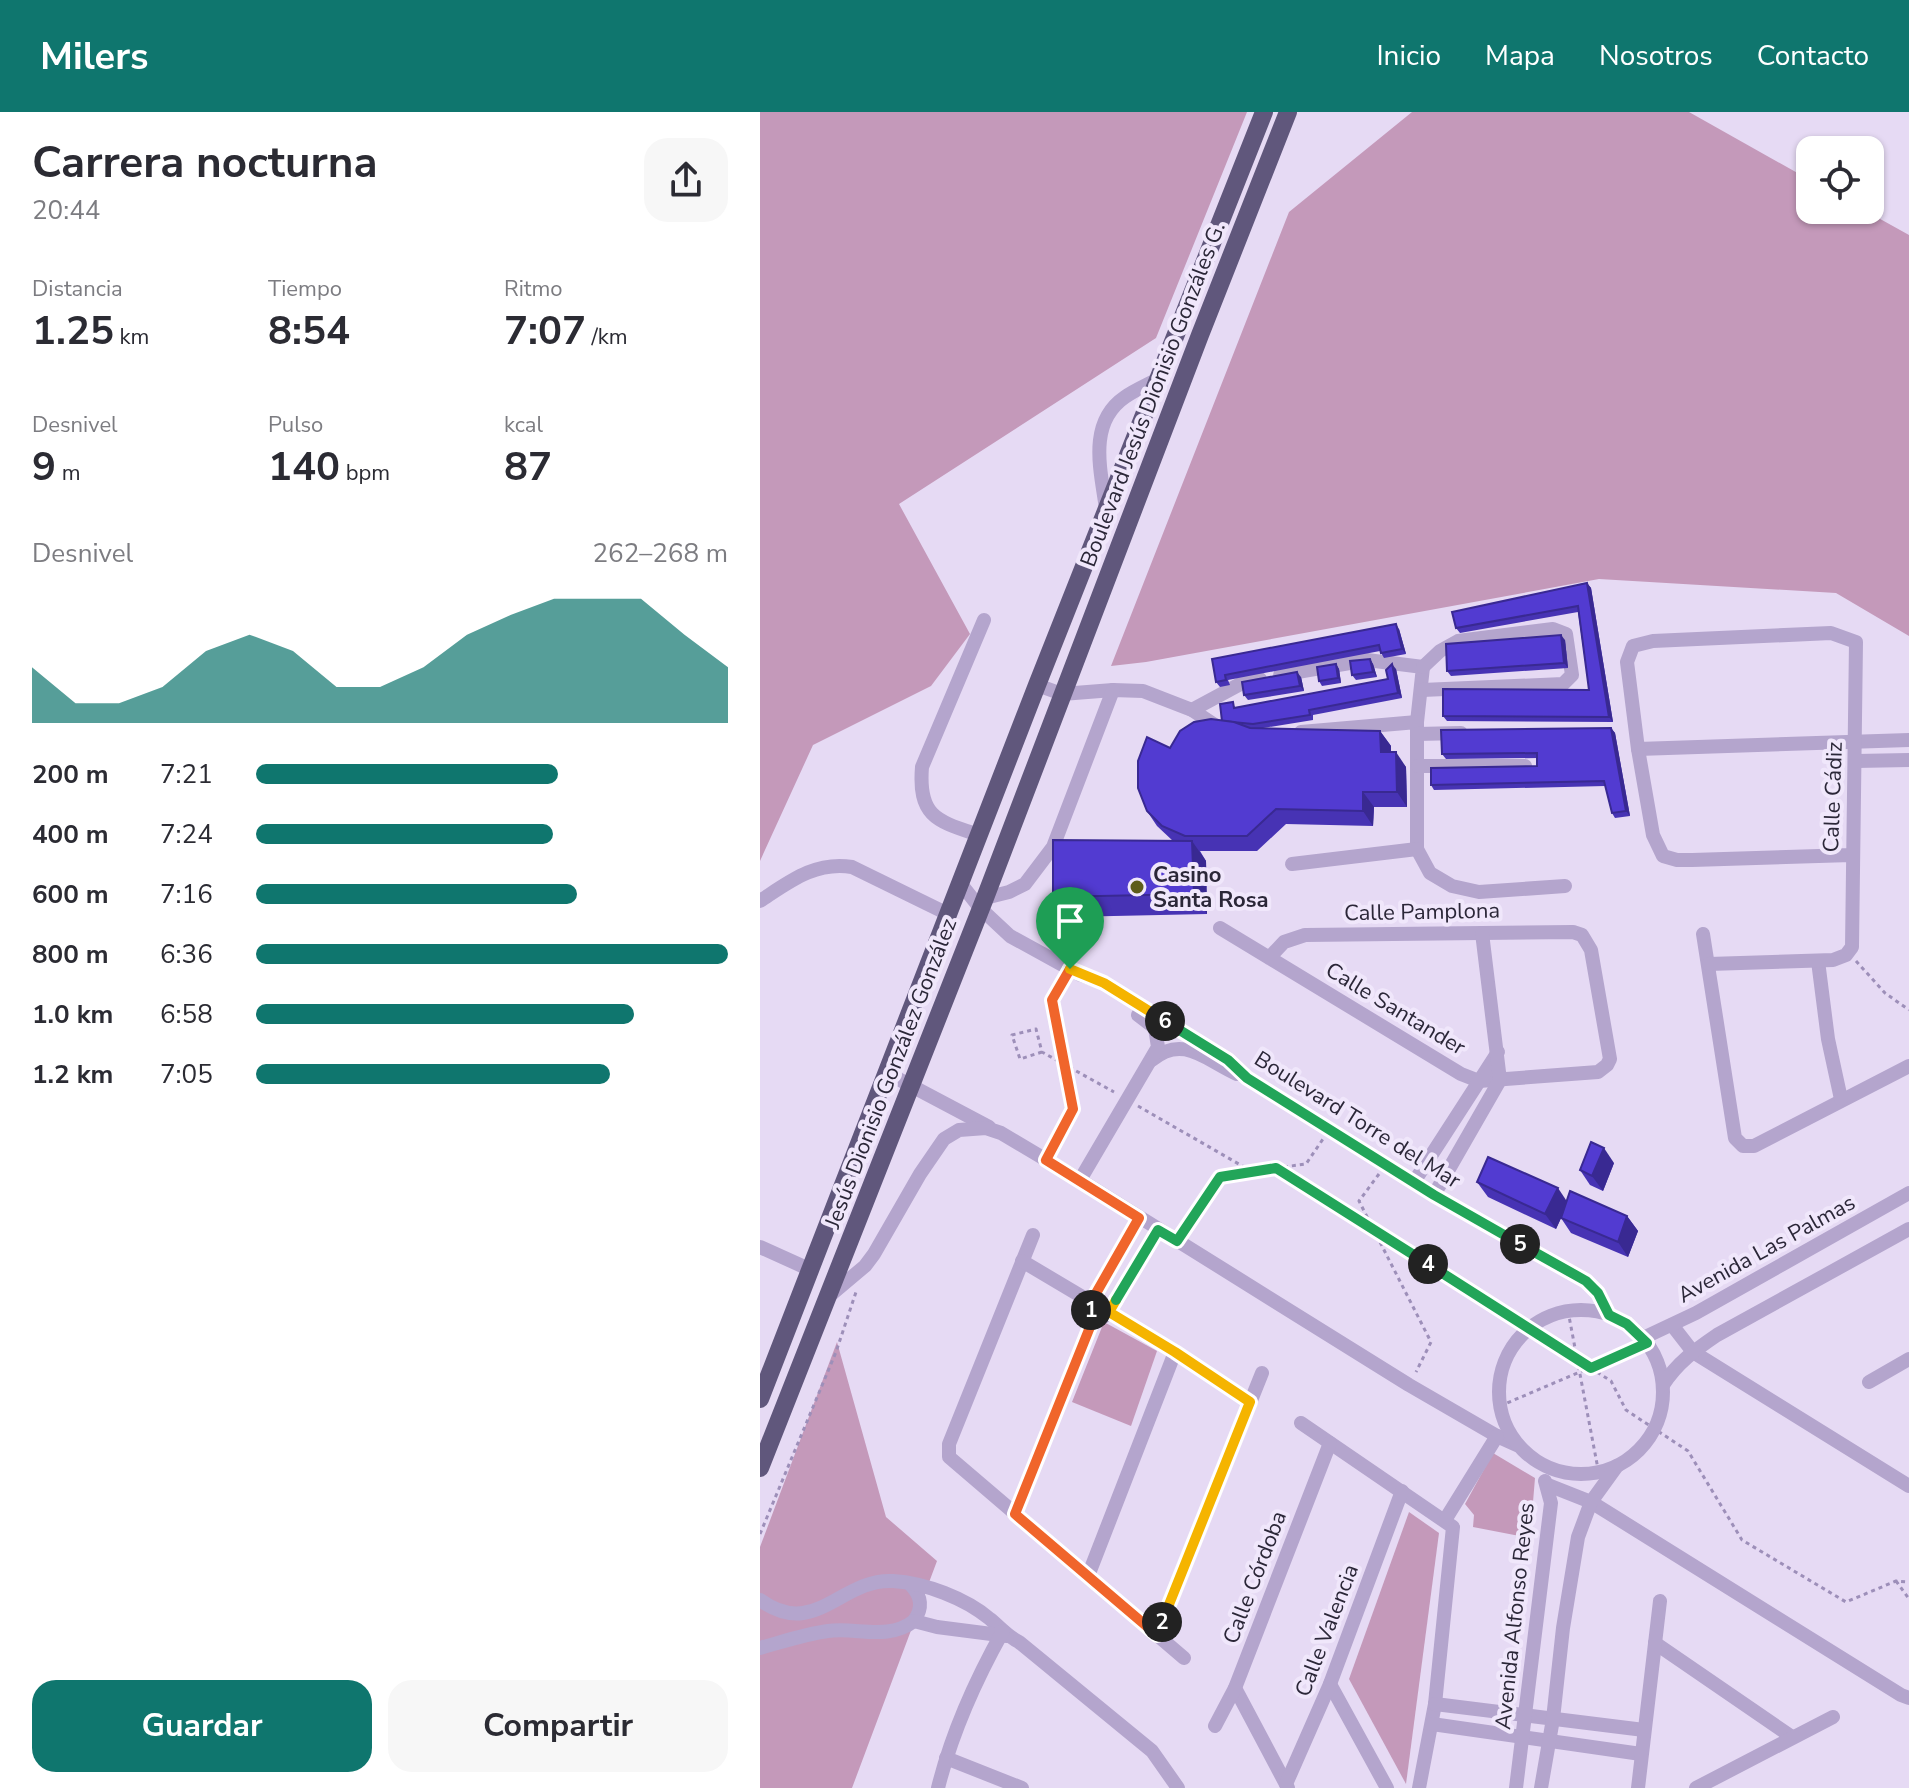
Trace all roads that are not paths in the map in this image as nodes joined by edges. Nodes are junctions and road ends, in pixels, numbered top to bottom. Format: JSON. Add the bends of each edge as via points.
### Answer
{"nodes":[{"id":1,"x":1264,"y":112,"type":"edge"},
{"id":2,"x":1288,"y":112,"type":"edge"},
{"id":3,"x":1158,"y":379,"type":"junction"},
{"id":4,"x":1106,"y":511,"type":"junction"},
{"id":5,"x":984,"y":620,"type":"dead end"},
{"id":6,"x":1423,"y":667,"type":"junction"},
{"id":7,"x":1037,"y":685,"type":"junction"},
{"id":8,"x":1113,"y":690,"type":"junction"},
{"id":9,"x":1422,"y":690,"type":"junction"},
{"id":10,"x":1062,"y":694,"type":"junction"},
{"id":11,"x":1192,"y":710,"type":"junction"},
{"id":12,"x":1417,"y":728,"type":"junction"},
{"id":13,"x":1479,"y":732,"type":"edge"},
{"id":14,"x":1241,"y":734,"type":"edge"},
{"id":15,"x":1280,"y":734,"type":"edge"},
{"id":16,"x":1909,"y":740,"type":"edge"},
{"id":17,"x":1856,"y":741,"type":"junction"},
{"id":18,"x":1638,"y":749,"type":"junction"},
{"id":19,"x":1909,"y":760,"type":"edge"},
{"id":20,"x":1856,"y":761,"type":"junction"},
{"id":21,"x":1418,"y":766,"type":"junction"},
{"id":22,"x":1525,"y":766,"type":"edge"},
{"id":23,"x":979,"y":835,"type":"junction"},
{"id":24,"x":1417,"y":849,"type":"junction"},
{"id":25,"x":1851,"y":855,"type":"junction"},
{"id":26,"x":1292,"y":864,"type":"dead end"},
{"id":27,"x":961,"y":884,"type":"junction"},
{"id":28,"x":1565,"y":886,"type":"dead end"},
{"id":29,"x":760,"y":901,"type":"edge"},
{"id":30,"x":982,"y":903,"type":"junction"},
{"id":31,"x":948,"y":914,"type":"junction"},
{"id":32,"x":1220,"y":928,"type":"dead end"},
{"id":33,"x":1482,"y":933,"type":"junction"},
{"id":34,"x":1703,"y":934,"type":"dead end"},
{"id":35,"x":1269,"y":958,"type":"junction"},
{"id":36,"x":1818,"y":961,"type":"junction"},
{"id":37,"x":1709,"y":964,"type":"junction"},
{"id":38,"x":1075,"y":972,"type":"junction"},
{"id":39,"x":1498,"y":1052,"type":"junction"},
{"id":40,"x":1152,"y":1060,"type":"junction"},
{"id":41,"x":1607,"y":1065,"type":"joint"},
{"id":42,"x":1909,"y":1066,"type":"edge"},
{"id":43,"x":887,"y":1073,"type":"junction"},
{"id":44,"x":1247,"y":1078,"type":"junction"},
{"id":45,"x":1500,"y":1080,"type":"junction"},
{"id":46,"x":1479,"y":1081,"type":"junction"},
{"id":47,"x":911,"y":1084,"type":"junction"},
{"id":48,"x":1841,"y":1099,"type":"junction"},
{"id":49,"x":1449,"y":1126,"type":"junction"},
{"id":50,"x":1001,"y":1133,"type":"junction"},
{"id":51,"x":1468,"y":1137,"type":"junction"},
{"id":52,"x":1080,"y":1180,"type":"junction"},
{"id":53,"x":1414,"y":1182,"type":"junction"},
{"id":54,"x":1909,"y":1193,"type":"edge"},
{"id":55,"x":1434,"y":1195,"type":"junction"},
{"id":56,"x":1139,"y":1218,"type":"junction"},
{"id":57,"x":1909,"y":1229,"type":"edge"},
{"id":58,"x":1158,"y":1230,"type":"junction"},
{"id":59,"x":1033,"y":1235,"type":"dead end"},
{"id":60,"x":760,"y":1247,"type":"edge"},
{"id":61,"x":1022,"y":1261,"type":"junction"},
{"id":62,"x":811,"y":1270,"type":"junction"},
{"id":63,"x":827,"y":1298,"type":"junction"},
{"id":64,"x":1091,"y":1302,"type":"junction"},
{"id":65,"x":1109,"y":1312,"type":"junction"},
{"id":66,"x":1609,"y":1315,"type":"junction"},
{"id":67,"x":1672,"y":1325,"type":"junction"},
{"id":68,"x":1090,"y":1327,"type":"junction"},
{"id":69,"x":1645,"y":1340,"type":"junction"},
{"id":70,"x":1175,"y":1352,"type":"junction"},
{"id":71,"x":1693,"y":1352,"type":"junction"},
{"id":72,"x":1909,"y":1359,"type":"edge"},
{"id":73,"x":1262,"y":1373,"type":"dead end"},
{"id":74,"x":1869,"y":1382,"type":"dead end"},
{"id":75,"x":1663,"y":1385,"type":"junction"},
{"id":76,"x":760,"y":1399,"type":"edge"},
{"id":77,"x":1250,"y":1402,"type":"junction"},
{"id":78,"x":1301,"y":1423,"type":"dead end"},
{"id":79,"x":1497,"y":1436,"type":"junction"},
{"id":80,"x":1330,"y":1443,"type":"junction"},
{"id":81,"x":1522,"y":1450,"type":"junction"},
{"id":82,"x":1617,"y":1466,"type":"junction"},
{"id":83,"x":760,"y":1468,"type":"edge"},
{"id":84,"x":1548,"y":1485,"type":"junction"},
{"id":85,"x":1909,"y":1486,"type":"edge"},
{"id":86,"x":1402,"y":1491,"type":"junction"},
{"id":87,"x":1591,"y":1502,"type":"junction"},
{"id":88,"x":1015,"y":1514,"type":"junction"},
{"id":89,"x":1449,"y":1523,"type":"junction"},
{"id":90,"x":1088,"y":1576,"type":"junction"},
{"id":91,"x":911,"y":1585,"type":"junction"},
{"id":92,"x":760,"y":1600,"type":"edge"},
{"id":93,"x":840,"y":1600,"type":"junction"},
{"id":94,"x":1660,"y":1601,"type":"dead end"},
{"id":95,"x":914,"y":1621,"type":"junction"},
{"id":96,"x":846,"y":1629,"type":"junction"},
{"id":97,"x":1003,"y":1634,"type":"junction"},
{"id":98,"x":1157,"y":1635,"type":"junction"},
{"id":99,"x":1655,"y":1643,"type":"junction"},
{"id":100,"x":760,"y":1648,"type":"edge"},
{"id":101,"x":1184,"y":1658,"type":"dead end"},
{"id":102,"x":1330,"y":1684,"type":"junction"},
{"id":103,"x":1235,"y":1688,"type":"junction"},
{"id":104,"x":1905,"y":1696,"type":"edge"},
{"id":105,"x":1435,"y":1704,"type":"junction"},
{"id":106,"x":1526,"y":1716,"type":"junction"},
{"id":107,"x":1833,"y":1717,"type":"dead end"},
{"id":108,"x":1553,"y":1719,"type":"junction"},
{"id":109,"x":1432,"y":1724,"type":"junction"},
{"id":110,"x":1215,"y":1726,"type":"dead end"},
{"id":111,"x":1644,"y":1730,"type":"junction"},
{"id":112,"x":1792,"y":1737,"type":"junction"},
{"id":113,"x":1524,"y":1738,"type":"junction"},
{"id":114,"x":1549,"y":1741,"type":"junction"},
{"id":115,"x":1641,"y":1754,"type":"junction"},
{"id":116,"x":946,"y":1758,"type":"junction"},
{"id":117,"x":1287,"y":1786,"type":"edge"},
{"id":118,"x":938,"y":1788,"type":"edge"},
{"id":119,"x":1022,"y":1788,"type":"edge"},
{"id":120,"x":1178,"y":1788,"type":"edge"},
{"id":121,"x":1387,"y":1788,"type":"edge"},
{"id":122,"x":1419,"y":1788,"type":"edge"},
{"id":123,"x":1516,"y":1788,"type":"edge"},
{"id":124,"x":1541,"y":1788,"type":"edge"},
{"id":125,"x":1638,"y":1788,"type":"edge"},
{"id":126,"x":1696,"y":1788,"type":"edge"}],
"edges":[{"from":1,"to":3,"type":"main road","name":"Jesús Dionisio González González"},
{"from":2,"to":10,"type":"main road","name":"Boulevard Jesús Dionisio Gonzáles G."},
{"from":3,"to":4,"type":"main road","name":"Jesús Dionisio González González"},
{"from":3,"to":4,"type":"street","via":[[1113,406],[1101,428]]},
{"from":4,"to":7,"type":"main road","name":"Jesús Dionisio González González"},
{"from":5,"to":23,"type":"street","via":[[922,767],[921,789],[934,817]]},
{"from":6,"to":9,"type":"street"},
{"from":6,"to":9,"type":"street","via":[[1458,641],[1553,629],[1566,634],[1572,675],[1563,684]]},
{"from":6,"to":11,"type":"street","via":[[1367,660],[1244,682]]},
{"from":7,"to":10,"type":"street"},
{"from":7,"to":23,"type":"main road","name":"Jesús Dionisio González González"},
{"from":8,"to":10,"type":"street"},
{"from":8,"to":11,"type":"street","via":[[1143,691]]},
{"from":8,"to":30,"type":"street","via":[[1053,847],[1025,884]]},
{"from":9,"to":12,"type":"street"},
{"from":10,"to":30,"type":"main road","name":"Jesús Dionisio González González"},
{"from":11,"to":14,"type":"street","via":[[1216,728]]},
{"from":12,"to":13,"type":"street"},
{"from":12,"to":15,"type":"street"},
{"from":12,"to":21,"type":"street"},
{"from":16,"to":17,"type":"street"},
{"from":17,"to":18,"type":"street"},
{"from":17,"to":18,"type":"street","name":"Calle Cádiz","via":[[1856,642],[1831,633],[1633,646],[1627,662]]},
{"from":17,"to":20,"type":"street","name":"Calle Cádiz"},
{"from":18,"to":25,"type":"street","via":[[1653,835],[1663,856],[1692,860]]},
{"from":19,"to":20,"type":"street"},
{"from":20,"to":25,"type":"street","name":"Calle Cádiz"},
{"from":21,"to":22,"type":"street"},
{"from":21,"to":24,"type":"street"},
{"from":23,"to":27,"type":"main road","name":"Jesús Dionisio González González"},
{"from":24,"to":26,"type":"street"},
{"from":24,"to":28,"type":"street","via":[[1430,873],[1452,886],[1479,892]]},
{"from":25,"to":36,"type":"street","name":"Calle Cádiz","via":[[1849,952]]},
{"from":27,"to":30,"type":"street","name":"Boulevard Torre del Mar"},
{"from":27,"to":31,"type":"main road","name":"Jesús Dionisio González González"},
{"from":29,"to":31,"type":"street","via":[[806,872],[838,865]]},
{"from":30,"to":38,"type":"street","name":"Boulevard Torre del Mar","via":[[1010,936]]},
{"from":30,"to":47,"type":"main road","name":"Jesús Dionisio González González"},
{"from":31,"to":43,"type":"main road","name":"Jesús Dionisio González González"},
{"from":32,"to":35,"type":"street","name":"Calle Santander"},
{"from":33,"to":35,"type":"street","name":"Calle Pamplona","via":[[1305,935],[1284,942]]},
{"from":33,"to":39,"type":"street"},
{"from":33,"to":41,"type":"street","name":"Calle Pamplona","via":[[1582,935],[1593,964],[1609,1050]]},
{"from":34,"to":37,"type":"street"},
{"from":35,"to":46,"type":"street","name":"Calle Santander"},
{"from":36,"to":37,"type":"street"},
{"from":36,"to":48,"type":"street"},
{"from":37,"to":48,"type":"street","via":[[1735,1138],[1743,1146],[1754,1146]]},
{"from":38,"to":40,"type":"street","via":[[1155,1028],[1159,1040]]},
{"from":38,"to":44,"type":"street","name":"Boulevard Torre del Mar","via":[[1104,983],[1228,1060]]},
{"from":39,"to":45,"type":"street"},
{"from":39,"to":46,"type":"street"},
{"from":40,"to":44,"type":"street","via":[[1168,1048],[1182,1048]]},
{"from":40,"to":52,"type":"street"},
{"from":41,"to":45,"type":"street","name":"Calle Santander","via":[[1598,1072]]},
{"from":42,"to":48,"type":"street"},
{"from":43,"to":47,"type":"street"},
{"from":43,"to":62,"type":"main road","name":"Jesús Dionisio González González"},
{"from":44,"to":53,"type":"street","name":"Boulevard Torre del Mar"},
{"from":45,"to":46,"type":"street","name":"Calle Santander"},
{"from":45,"to":51,"type":"street"},
{"from":46,"to":49,"type":"street"},
{"from":47,"to":50,"type":"street"},
{"from":47,"to":63,"type":"main road","name":"Jesús Dionisio González González"},
{"from":49,"to":51,"type":"street"},
{"from":49,"to":53,"type":"street"},
{"from":50,"to":52,"type":"street"},
{"from":50,"to":63,"type":"street","via":[[970,1128],[944,1139],[885,1240],[865,1266]]},
{"from":51,"to":55,"type":"street"},
{"from":52,"to":56,"type":"street"},
{"from":53,"to":55,"type":"street","name":"Boulevard Torre del Mar"},
{"from":54,"to":67,"type":"street","name":"Avenida Las Palmas"},
{"from":55,"to":66,"type":"street","name":"Boulevard Torre del Mar","via":[[1586,1281]]},
{"from":56,"to":58,"type":"street"},
{"from":56,"to":64,"type":"street"},
{"from":57,"to":71,"type":"street"},
{"from":58,"to":65,"type":"street"},
{"from":58,"to":79,"type":"street"},
{"from":59,"to":61,"type":"street"},
{"from":60,"to":62,"type":"street"},
{"from":61,"to":64,"type":"street"},
{"from":61,"to":88,"type":"street","via":[[948,1455]]},
{"from":62,"to":76,"type":"main road","name":"Jesús Dionisio González González"},
{"from":63,"to":83,"type":"main road","name":"Jesús Dionisio González González"},
{"from":64,"to":65,"type":"street"},
{"from":64,"to":68,"type":"street"},
{"from":65,"to":68,"type":"street"},
{"from":65,"to":70,"type":"street"},
{"from":66,"to":69,"type":"street"},
{"from":66,"to":81,"type":"street","name":"Avenida Alfonso Reyes","via":[[1568,1311],[1540,1321],[1507,1355],[1499,1377],[1500,1406],[1504,1424]]},
{"from":67,"to":69,"type":"street","name":"Avenida Las Palmas"},
{"from":67,"to":71,"type":"street"},
{"from":68,"to":88,"type":"street"},
{"from":69,"to":75,"type":"street"},
{"from":70,"to":77,"type":"street"},
{"from":70,"to":90,"type":"street"},
{"from":71,"to":75,"type":"street"},
{"from":71,"to":85,"type":"street"},
{"from":72,"to":74,"type":"street"},
{"from":73,"to":77,"type":"street"},
{"from":75,"to":82,"type":"street","via":[[1655,1428],[1637,1453]]},
{"from":77,"to":98,"type":"street"},
{"from":78,"to":80,"type":"street"},
{"from":79,"to":81,"type":"street"},
{"from":79,"to":89,"type":"street"},
{"from":80,"to":86,"type":"street"},
{"from":80,"to":103,"type":"street","name":"Calle Córdoba"},
{"from":81,"to":82,"type":"street","via":[[1547,1467],[1570,1474]]},
{"from":81,"to":84,"type":"street","name":"Avenida Alfonso Reyes"},
{"from":82,"to":87,"type":"street"},
{"from":84,"to":87,"type":"street"},
{"from":84,"to":106,"type":"street","name":"Avenida Alfonso Reyes","via":[[1551,1503]]},
{"from":86,"to":89,"type":"street"},
{"from":86,"to":102,"type":"street","name":"Calle Valencia"},
{"from":87,"to":104,"type":"street"},
{"from":87,"to":108,"type":"street","via":[[1578,1537]]},
{"from":88,"to":90,"type":"street"},
{"from":89,"to":105,"type":"street"},
{"from":90,"to":98,"type":"street"},
{"from":91,"to":93,"type":"street","via":[[871,1583]]},
{"from":91,"to":95,"type":"street","via":[[921,1600]]},
{"from":91,"to":97,"type":"street","via":[[966,1603]]},
{"from":92,"to":93,"type":"street","via":[[803,1614]]},
{"from":93,"to":96,"type":"street","via":[[837,1615]]},
{"from":94,"to":99,"type":"street"},
{"from":95,"to":96,"type":"street","via":[[880,1632]]},
{"from":95,"to":97,"type":"street"},
{"from":96,"to":100,"type":"street"},
{"from":97,"to":116,"type":"street","via":[[972,1688]]},
{"from":97,"to":120,"type":"street","via":[[1152,1751]]},
{"from":98,"to":101,"type":"street"},
{"from":99,"to":111,"type":"street"},
{"from":99,"to":112,"type":"street"},
{"from":102,"to":117,"type":"street","name":"Calle Valencia"},
{"from":102,"to":121,"type":"street"},
{"from":103,"to":110,"type":"street","name":"Calle Córdoba"},
{"from":103,"to":117,"type":"street"},
{"from":105,"to":106,"type":"street"},
{"from":105,"to":109,"type":"street"},
{"from":106,"to":108,"type":"street"},
{"from":106,"to":113,"type":"street","name":"Avenida Alfonso Reyes"},
{"from":107,"to":112,"type":"street"},
{"from":108,"to":111,"type":"street"},
{"from":108,"to":114,"type":"street"},
{"from":109,"to":113,"type":"street"},
{"from":109,"to":122,"type":"street"},
{"from":111,"to":115,"type":"street"},
{"from":112,"to":126,"type":"street"},
{"from":113,"to":114,"type":"street"},
{"from":113,"to":123,"type":"street","name":"Avenida Alfonso Reyes"},
{"from":114,"to":115,"type":"street"},
{"from":114,"to":124,"type":"street"},
{"from":115,"to":125,"type":"street"},
{"from":116,"to":118,"type":"street"},
{"from":116,"to":119,"type":"street"}]}
